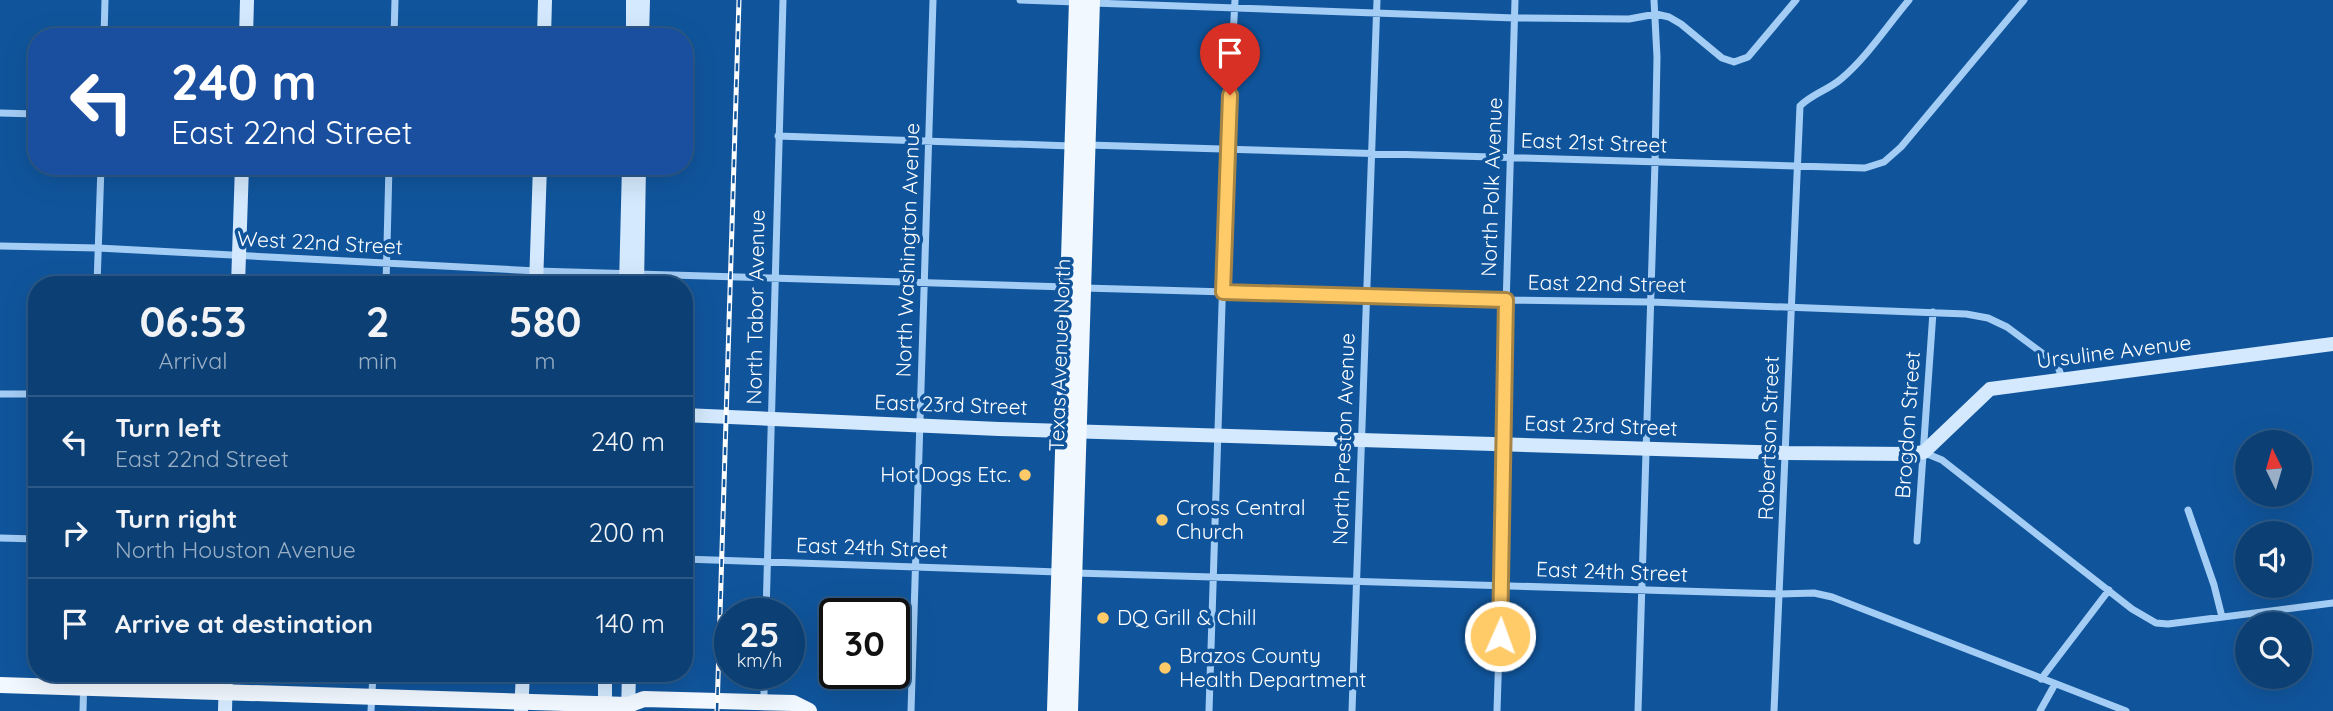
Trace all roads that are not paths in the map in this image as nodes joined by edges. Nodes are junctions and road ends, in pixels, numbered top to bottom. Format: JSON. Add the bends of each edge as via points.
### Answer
{"nodes":[{"id":1,"x":105,"y":0,"type":"edge"},
{"id":2,"x":247,"y":0,"type":"edge"},
{"id":3,"x":396,"y":0,"type":"edge"},
{"id":4,"x":545,"y":0,"type":"edge"},
{"id":5,"x":634,"y":0,"type":"edge"},
{"id":6,"x":643,"y":0,"type":"edge"},
{"id":7,"x":783,"y":0,"type":"edge"},
{"id":8,"x":933,"y":0,"type":"edge"},
{"id":9,"x":1020,"y":0,"type":"edge"},
{"id":10,"x":1377,"y":0,"type":"edge"},
{"id":11,"x":1515,"y":0,"type":"edge"},
{"id":12,"x":1654,"y":0,"type":"edge"},
{"id":13,"x":1796,"y":0,"type":"edge"},
{"id":14,"x":1909,"y":0,"type":"edge"},
{"id":15,"x":2024,"y":0,"type":"edge"},
{"id":16,"x":1085,"y":1,"type":"edge"},
{"id":17,"x":1235,"y":4,"type":"edge"},
{"id":18,"x":1376,"y":12,"type":"junction"},
{"id":19,"x":1656,"y":14,"type":"junction"},
{"id":20,"x":1515,"y":18,"type":"junction"},
{"id":21,"x":104,"y":28,"type":"edge"},
{"id":22,"x":246,"y":28,"type":"edge"},
{"id":23,"x":394,"y":28,"type":"edge"},
{"id":24,"x":544,"y":28,"type":"edge"},
{"id":25,"x":633,"y":28,"type":"edge"},
{"id":26,"x":642,"y":28,"type":"edge"},
{"id":27,"x":0,"y":113,"type":"edge"},
{"id":28,"x":28,"y":114,"type":"edge"},
{"id":29,"x":778,"y":136,"type":"junction"},
{"id":30,"x":929,"y":139,"type":"junction"},
{"id":31,"x":1081,"y":145,"type":"junction"},
{"id":32,"x":1227,"y":149,"type":"junction"},
{"id":33,"x":1373,"y":152,"type":"junction"},
{"id":34,"x":1512,"y":157,"type":"junction"},
{"id":35,"x":1655,"y":162,"type":"junction"},
{"id":36,"x":1797,"y":167,"type":"junction"},
{"id":37,"x":101,"y":175,"type":"edge"},
{"id":38,"x":242,"y":175,"type":"edge"},
{"id":39,"x":389,"y":175,"type":"edge"},
{"id":40,"x":540,"y":175,"type":"edge"},
{"id":41,"x":629,"y":175,"type":"edge"},
{"id":42,"x":638,"y":175,"type":"edge"},
{"id":43,"x":0,"y":246,"type":"edge"},
{"id":44,"x":98,"y":248,"type":"junction"},
{"id":45,"x":239,"y":256,"type":"junction"},
{"id":46,"x":386,"y":264,"type":"junction"},
{"id":47,"x":97,"y":276,"type":"edge"},
{"id":48,"x":238,"y":276,"type":"edge"},
{"id":49,"x":386,"y":276,"type":"edge"},
{"id":50,"x":515,"y":276,"type":"edge"},
{"id":51,"x":537,"y":276,"type":"edge"},
{"id":52,"x":632,"y":276,"type":"edge"},
{"id":53,"x":632,"y":276,"type":"edge"},
{"id":54,"x":693,"y":279,"type":"edge"},
{"id":55,"x":774,"y":279,"type":"junction"},
{"id":56,"x":924,"y":283,"type":"junction"},
{"id":57,"x":1076,"y":287,"type":"junction"},
{"id":58,"x":1223,"y":292,"type":"junction"},
{"id":59,"x":1367,"y":295,"type":"junction"},
{"id":60,"x":1506,"y":300,"type":"junction"},
{"id":61,"x":1651,"y":302,"type":"junction"},
{"id":62,"x":1792,"y":307,"type":"junction"},
{"id":63,"x":1933,"y":312,"type":"junction"},
{"id":64,"x":2333,"y":344,"type":"edge"},
{"id":65,"x":2062,"y":378,"type":"junction"},
{"id":66,"x":0,"y":394,"type":"edge"},
{"id":67,"x":28,"y":394,"type":"edge"},
{"id":68,"x":693,"y":415,"type":"edge"},
{"id":69,"x":771,"y":419,"type":"junction"},
{"id":70,"x":920,"y":425,"type":"junction"},
{"id":71,"x":1071,"y":431,"type":"junction"},
{"id":72,"x":1217,"y":434,"type":"junction"},
{"id":73,"x":1361,"y":439,"type":"junction"},
{"id":74,"x":1502,"y":443,"type":"junction"},
{"id":75,"x":1645,"y":449,"type":"junction"},
{"id":76,"x":1924,"y":452,"type":"junction"},
{"id":77,"x":1785,"y":453,"type":"junction"},
{"id":78,"x":2189,"y":510,"type":"dead end"},
{"id":79,"x":0,"y":538,"type":"edge"},
{"id":80,"x":28,"y":539,"type":"edge"},
{"id":81,"x":1917,"y":541,"type":"dead end"},
{"id":82,"x":693,"y":559,"type":"edge"},
{"id":83,"x":767,"y":562,"type":"junction"},
{"id":84,"x":916,"y":568,"type":"junction"},
{"id":85,"x":1067,"y":573,"type":"junction"},
{"id":86,"x":1212,"y":576,"type":"junction"},
{"id":87,"x":1357,"y":581,"type":"junction"},
{"id":88,"x":1502,"y":586,"type":"junction"},
{"id":89,"x":1641,"y":590,"type":"junction"},
{"id":90,"x":2109,"y":590,"type":"junction"},
{"id":91,"x":1780,"y":594,"type":"junction"},
{"id":92,"x":766,"y":598,"type":"edge"},
{"id":93,"x":2333,"y":603,"type":"edge"},
{"id":94,"x":2222,"y":617,"type":"junction"},
{"id":95,"x":2041,"y":679,"type":"junction"},
{"id":96,"x":63,"y":682,"type":"edge"},
{"id":97,"x":84,"y":682,"type":"edge"},
{"id":98,"x":97,"y":682,"type":"edge"},
{"id":99,"x":226,"y":682,"type":"edge"},
{"id":100,"x":373,"y":682,"type":"edge"},
{"id":101,"x":523,"y":682,"type":"edge"},
{"id":102,"x":605,"y":682,"type":"edge"},
{"id":103,"x":629,"y":682,"type":"edge"},
{"id":104,"x":2055,"y":684,"type":"junction"},
{"id":105,"x":0,"y":685,"type":"edge"},
{"id":106,"x":764,"y":689,"type":"edge"},
{"id":107,"x":225,"y":692,"type":"junction"},
{"id":108,"x":764,"y":702,"type":"junction"},
{"id":109,"x":372,"y":704,"type":"edge"},
{"id":110,"x":522,"y":706,"type":"edge"},
{"id":111,"x":605,"y":708,"type":"edge"},
{"id":112,"x":631,"y":709,"type":"edge"},
{"id":113,"x":83,"y":711,"type":"edge"},
{"id":114,"x":225,"y":711,"type":"edge"},
{"id":115,"x":808,"y":711,"type":"edge"},
{"id":116,"x":911,"y":711,"type":"edge"},
{"id":117,"x":1055,"y":711,"type":"edge"},
{"id":118,"x":1070,"y":711,"type":"edge"},
{"id":119,"x":1209,"y":711,"type":"edge"},
{"id":120,"x":1352,"y":711,"type":"edge"},
{"id":121,"x":1497,"y":711,"type":"edge"},
{"id":122,"x":1638,"y":711,"type":"edge"},
{"id":123,"x":1774,"y":711,"type":"edge"},
{"id":124,"x":2040,"y":711,"type":"edge"},
{"id":125,"x":2126,"y":711,"type":"edge"}],
"edges":[{"from":1,"to":21,"type":"street"},
{"from":2,"to":22,"type":"street"},
{"from":3,"to":23,"type":"street"},
{"from":4,"to":24,"type":"street"},
{"from":5,"to":25,"type":"street"},
{"from":6,"to":26,"type":"street"},
{"from":7,"to":29,"type":"street","name":"North Tabor Avenue"},
{"from":8,"to":30,"type":"street","name":"North Washington Avenue"},
{"from":9,"to":16,"type":"street"},
{"from":10,"to":18,"type":"street","name":"North Preston Avenue"},
{"from":11,"to":20,"type":"street","name":"North Polk Avenue"},
{"from":12,"to":19,"type":"street"},
{"from":13,"to":19,"type":"street","via":[[1741,61],[1727,61],[1681,24]]},
{"from":14,"to":36,"type":"street","name":"Robertson Street","via":[[1850,71],[1800,106]]},
{"from":15,"to":36,"type":"street","name":"East 21st Street","via":[[1884,162],[1865,168]]},
{"from":16,"to":17,"type":"street"},
{"from":16,"to":31,"type":"main road","name":"Texas Avenue North"},
{"from":17,"to":18,"type":"street"},
{"from":17,"to":32,"type":"street"},
{"from":18,"to":20,"type":"street"},
{"from":18,"to":33,"type":"street","name":"North Preston Avenue"},
{"from":19,"to":20,"type":"street","via":[[1629,19]]},
{"from":19,"to":35,"type":"street"},
{"from":20,"to":34,"type":"street","name":"North Polk Avenue"},
{"from":27,"to":28,"type":"street"},
{"from":29,"to":30,"type":"street","name":"East 21st Street"},
{"from":29,"to":55,"type":"street","name":"North Tabor Avenue"},
{"from":30,"to":31,"type":"street","name":"East 21st Street"},
{"from":30,"to":56,"type":"street","name":"North Washington Avenue"},
{"from":31,"to":32,"type":"street","name":"East 21st Street"},
{"from":31,"to":57,"type":"main road","name":"Texas Avenue North"},
{"from":32,"to":33,"type":"street","name":"East 21st Street"},
{"from":32,"to":58,"type":"street"},
{"from":33,"to":34,"type":"street","name":"East 21st Street"},
{"from":33,"to":59,"type":"street","name":"North Preston Avenue"},
{"from":34,"to":35,"type":"street","name":"East 21st Street"},
{"from":34,"to":60,"type":"street","name":"North Polk Avenue"},
{"from":35,"to":36,"type":"street","name":"East 21st Street"},
{"from":35,"to":61,"type":"street"},
{"from":36,"to":62,"type":"street","name":"Robertson Street"},
{"from":37,"to":44,"type":"street"},
{"from":38,"to":45,"type":"street"},
{"from":39,"to":46,"type":"street"},
{"from":40,"to":51,"type":"street"},
{"from":41,"to":52,"type":"street"},
{"from":42,"to":53,"type":"street"},
{"from":43,"to":44,"type":"street","name":"West 22nd Street"},
{"from":44,"to":45,"type":"street","name":"West 22nd Street"},
{"from":44,"to":47,"type":"street"},
{"from":45,"to":46,"type":"street","name":"West 22nd Street"},
{"from":45,"to":48,"type":"street"},
{"from":46,"to":49,"type":"street"},
{"from":46,"to":50,"type":"street","name":"West 22nd Street"},
{"from":54,"to":55,"type":"street","name":"East 22nd Street"},
{"from":55,"to":56,"type":"street","name":"East 22nd Street"},
{"from":55,"to":69,"type":"street","name":"North Tabor Avenue"},
{"from":56,"to":57,"type":"street","name":"East 22nd Street"},
{"from":56,"to":70,"type":"street","name":"North Washington Avenue"},
{"from":57,"to":58,"type":"street","name":"East 22nd Street"},
{"from":57,"to":71,"type":"main road","name":"Texas Avenue North"},
{"from":58,"to":59,"type":"street","name":"East 22nd Street"},
{"from":58,"to":72,"type":"street"},
{"from":59,"to":60,"type":"street","name":"East 22nd Street"},
{"from":59,"to":73,"type":"street","name":"North Preston Avenue"},
{"from":60,"to":61,"type":"street","name":"East 22nd Street"},
{"from":60,"to":74,"type":"street","name":"North Polk Avenue"},
{"from":61,"to":62,"type":"street","name":"East 22nd Street"},
{"from":61,"to":75,"type":"street"},
{"from":62,"to":63,"type":"street","name":"East 22nd Street"},
{"from":62,"to":77,"type":"street","name":"Robertson Street"},
{"from":63,"to":65,"type":"street","name":"East 22nd Street","via":[[1988,318],[2007,327],[2057,364]]},
{"from":63,"to":76,"type":"street","name":"Brogdon Street"},
{"from":64,"to":65,"type":"street","name":"Ursuline Avenue"},
{"from":65,"to":76,"type":"street","name":"Ursuline Avenue","via":[[1990,389]]},
{"from":66,"to":67,"type":"street"},
{"from":68,"to":69,"type":"street","name":"East 23rd Street"},
{"from":69,"to":70,"type":"street","name":"East 23rd Street"},
{"from":69,"to":83,"type":"street","name":"North Tabor Avenue"},
{"from":70,"to":71,"type":"street","name":"East 23rd Street"},
{"from":70,"to":84,"type":"street","name":"North Washington Avenue"},
{"from":71,"to":72,"type":"street","name":"East 23rd Street"},
{"from":71,"to":85,"type":"main road","name":"Texas Avenue North"},
{"from":72,"to":73,"type":"street","name":"East 23rd Street"},
{"from":72,"to":86,"type":"street"},
{"from":73,"to":74,"type":"street","name":"East 23rd Street"},
{"from":73,"to":87,"type":"street","name":"North Preston Avenue"},
{"from":74,"to":75,"type":"street","name":"East 23rd Street"},
{"from":74,"to":88,"type":"street","name":"North Polk Avenue"},
{"from":75,"to":77,"type":"street","name":"East 23rd Street"},
{"from":75,"to":89,"type":"street"},
{"from":76,"to":77,"type":"street","name":"East 23rd Street"},
{"from":76,"to":81,"type":"street","name":"Brogdon Street"},
{"from":76,"to":90,"type":"street","via":[[1942,460]]},
{"from":77,"to":91,"type":"street","name":"Robertson Street"},
{"from":78,"to":94,"type":"street"},
{"from":79,"to":80,"type":"street"},
{"from":82,"to":83,"type":"street","name":"East 24th Street"},
{"from":83,"to":84,"type":"street","name":"East 24th Street"},
{"from":83,"to":92,"type":"street","name":"North Tabor Avenue"},
{"from":84,"to":85,"type":"street","name":"East 24th Street"},
{"from":84,"to":116,"type":"street","name":"North Washington Avenue"},
{"from":85,"to":86,"type":"street","name":"East 24th Street"},
{"from":85,"to":117,"type":"main road","name":"Texas Avenue North"},
{"from":85,"to":118,"type":"main road","name":"Texas Avenue North"},
{"from":86,"to":87,"type":"street","name":"East 24th Street"},
{"from":86,"to":119,"type":"street"},
{"from":87,"to":88,"type":"street","name":"East 24th Street"},
{"from":87,"to":120,"type":"street","name":"North Preston Avenue"},
{"from":88,"to":89,"type":"street","name":"East 24th Street"},
{"from":88,"to":121,"type":"street","name":"North Polk Avenue"},
{"from":89,"to":91,"type":"street","name":"East 24th Street"},
{"from":89,"to":122,"type":"street"},
{"from":90,"to":94,"type":"street","via":[[2156,622]]},
{"from":90,"to":95,"type":"street"},
{"from":91,"to":95,"type":"street","name":"East 24th Street","via":[[1832,597]]},
{"from":91,"to":123,"type":"street","name":"Robertson Street"},
{"from":93,"to":94,"type":"street"},
{"from":95,"to":104,"type":"street","name":"East 24th Street"},
{"from":96,"to":105,"type":"main road"},
{"from":97,"to":113,"type":"street"},
{"from":98,"to":107,"type":"main road"},
{"from":99,"to":107,"type":"street"},
{"from":100,"to":109,"type":"street"},
{"from":101,"to":110,"type":"street"},
{"from":102,"to":111,"type":"street"},
{"from":103,"to":112,"type":"street"},
{"from":104,"to":124,"type":"street"},
{"from":104,"to":125,"type":"street","name":"East 24th Street"},
{"from":106,"to":108,"type":"street"},
{"from":107,"to":109,"type":"main road"},
{"from":107,"to":114,"type":"street"},
{"from":108,"to":112,"type":"main road","via":[[645,699]]},
{"from":108,"to":115,"type":"main road","via":[[793,703]]},
{"from":109,"to":110,"type":"main road"},
{"from":110,"to":111,"type":"main road"},
{"from":111,"to":112,"type":"main road"}]}
